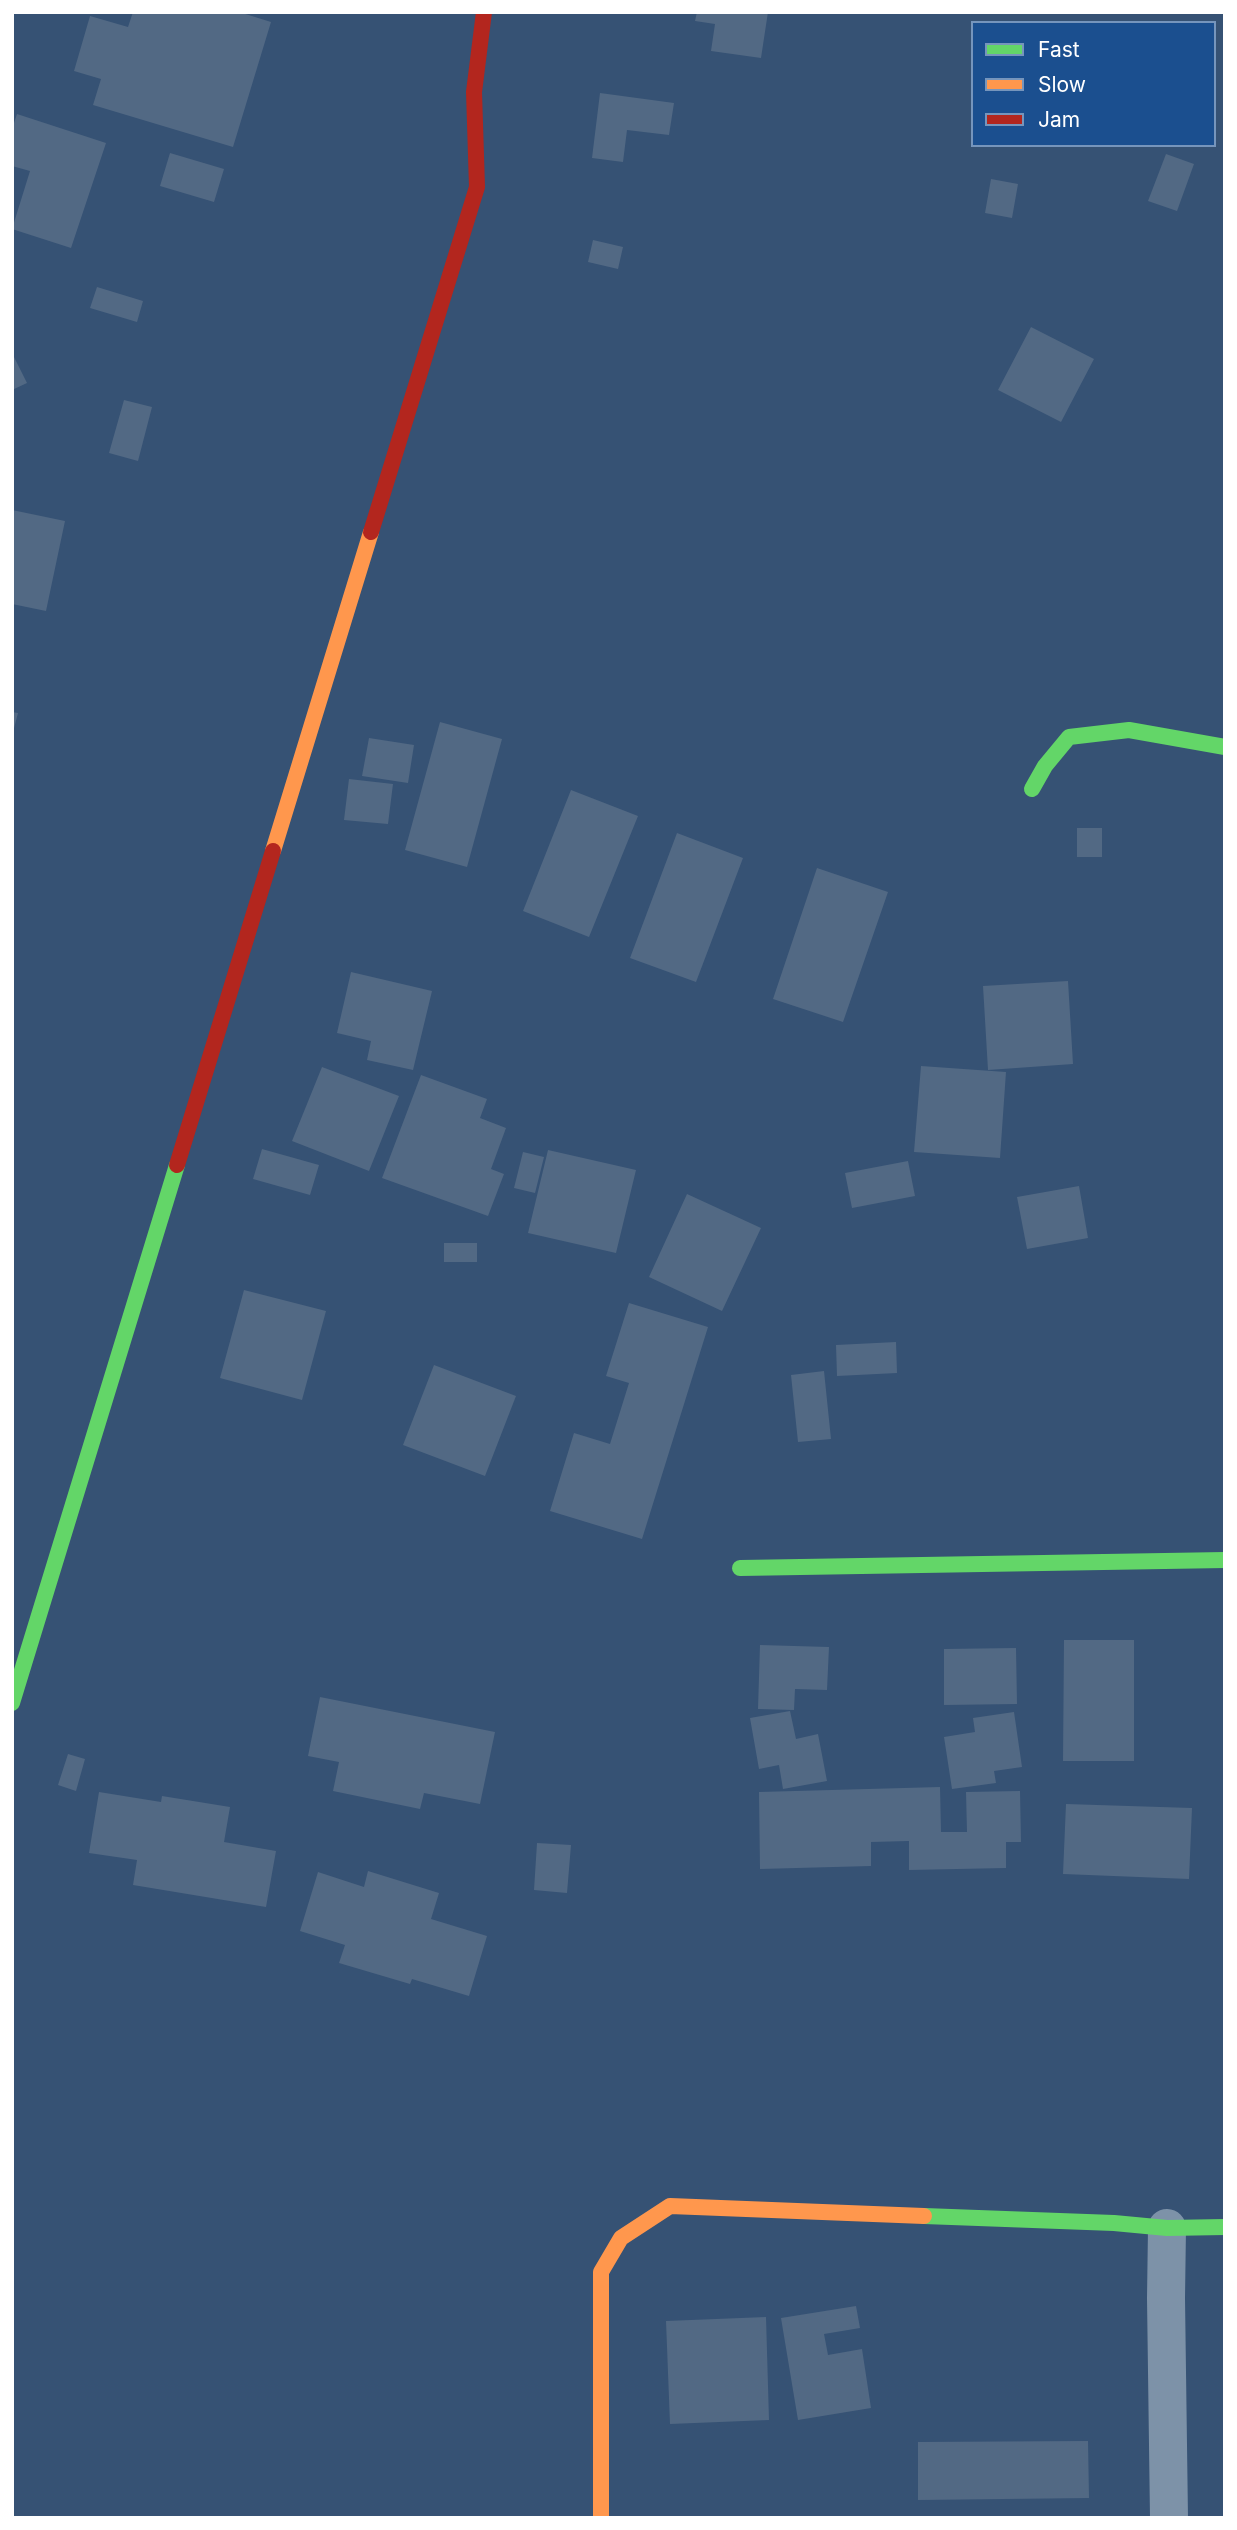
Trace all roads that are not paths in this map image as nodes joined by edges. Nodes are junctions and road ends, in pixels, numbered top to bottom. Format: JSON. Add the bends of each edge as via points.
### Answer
{"nodes":[{"id":1,"x":484,"y":12,"type":"edge"},
{"id":2,"x":1225,"y":747,"type":"edge"},
{"id":3,"x":1032,"y":789,"type":"dead end"},
{"id":4,"x":1225,"y":1560,"type":"edge"},
{"id":5,"x":740,"y":1568,"type":"dead end"},
{"id":6,"x":12,"y":1703,"type":"edge"},
{"id":7,"x":1225,"y":2227,"type":"edge"},
{"id":8,"x":1167,"y":2228,"type":"junction"},
{"id":9,"x":601,"y":2518,"type":"edge"},
{"id":10,"x":1169,"y":2518,"type":"edge"}],
"edges":[{"from":1,"to":6,"type":"street","via":[[474,92],[477,187]]},
{"from":2,"to":3,"type":"street","via":[[1129,730],[1069,737]]},
{"from":4,"to":5,"type":"street"},
{"from":7,"to":8,"type":"street"},
{"from":8,"to":9,"type":"street","via":[[1114,2222],[670,2206],[621,2238],[601,2272]]},
{"from":8,"to":10,"type":"street"}]}
